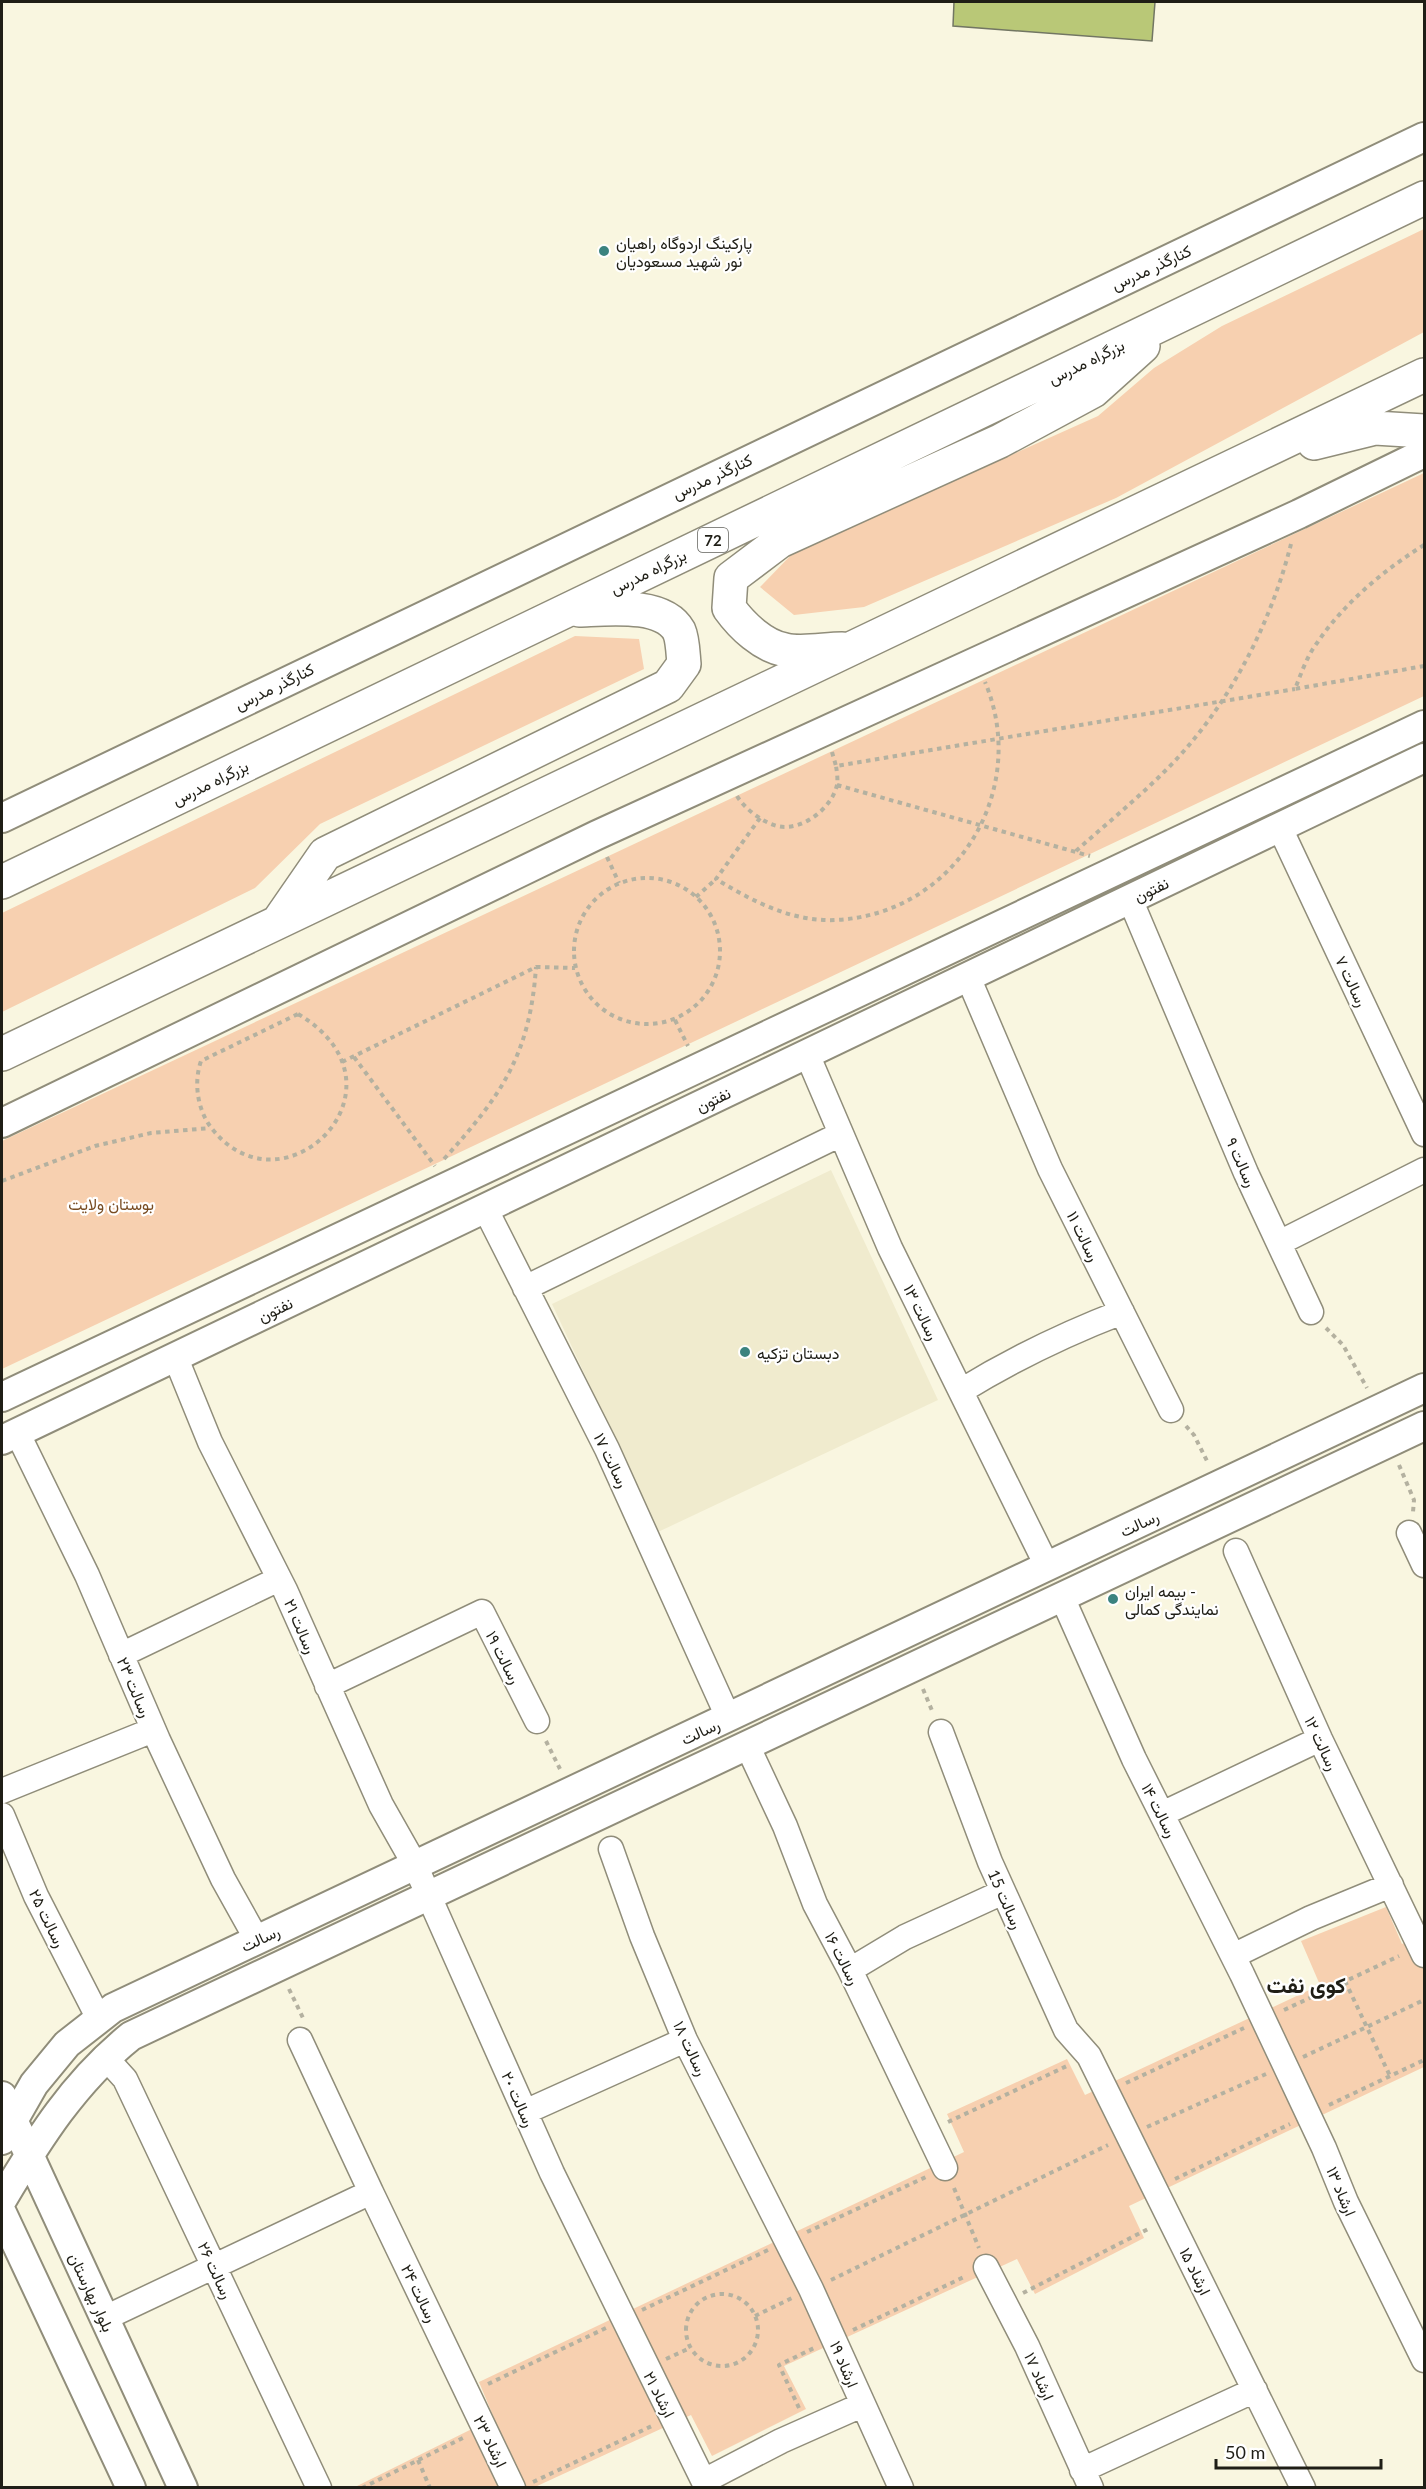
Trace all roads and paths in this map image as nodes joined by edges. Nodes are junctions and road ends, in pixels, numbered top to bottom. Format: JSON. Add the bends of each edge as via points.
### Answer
{"nodes":[{"id":1,"x":1425,"y":137,"type":"edge"},
{"id":2,"x":1425,"y":198,"type":"edge"},
{"id":3,"x":1171,"y":321,"type":"junction"},
{"id":4,"x":1425,"y":375,"type":"edge"},
{"id":5,"x":1425,"y":431,"type":"edge"},
{"id":6,"x":1425,"y":453,"type":"edge"},
{"id":7,"x":1248,"y":459,"type":"junction"},
{"id":8,"x":1299,"y":514,"type":"junction"},
{"id":9,"x":1425,"y":545,"type":"edge"},
{"id":10,"x":568,"y":610,"type":"junction"},
{"id":11,"x":854,"y":649,"type":"junction"},
{"id":12,"x":976,"y":662,"type":"junction"},
{"id":13,"x":1425,"y":666,"type":"edge"},
{"id":14,"x":1294,"y":689,"type":"junction"},
{"id":15,"x":1220,"y":703,"type":"junction"},
{"id":16,"x":1425,"y":725,"type":"edge"},
{"id":17,"x":824,"y":732,"type":"junction"},
{"id":18,"x":999,"y":739,"type":"junction"},
{"id":19,"x":1425,"y":758,"type":"edge"},
{"id":20,"x":836,"y":766,"type":"junction"},
{"id":21,"x":725,"y":778,"type":"junction"},
{"id":22,"x":837,"y":785,"type":"junction"},
{"id":23,"x":2,"y":818,"type":"edge"},
{"id":24,"x":760,"y":818,"type":"junction"},
{"id":25,"x":983,"y":825,"type":"junction"},
{"id":26,"x":1280,"y":828,"type":"junction"},
{"id":27,"x":1188,"y":836,"type":"junction"},
{"id":28,"x":1076,"y":851,"type":"junction"},
{"id":29,"x":1200,"y":866,"type":"junction"},
{"id":30,"x":9,"y":874,"type":"edge"},
{"id":31,"x":1103,"y":876,"type":"junction"},
{"id":32,"x":716,"y":879,"type":"junction"},
{"id":33,"x":696,"y":897,"type":"junction"},
{"id":34,"x":1130,"y":899,"type":"junction"},
{"id":35,"x":277,"y":923,"type":"junction"},
{"id":36,"x":536,"y":968,"type":"junction"},
{"id":37,"x":575,"y":968,"type":"junction"},
{"id":38,"x":968,"y":977,"type":"junction"},
{"id":39,"x":2,"y":1054,"type":"edge"},
{"id":40,"x":807,"y":1054,"type":"junction"},
{"id":41,"x":354,"y":1057,"type":"junction"},
{"id":42,"x":342,"y":1062,"type":"junction"},
{"id":43,"x":642,"y":1094,"type":"junction"},
{"id":44,"x":2,"y":1124,"type":"edge"},
{"id":45,"x":658,"y":1125,"type":"junction"},
{"id":46,"x":211,"y":1128,"type":"junction"},
{"id":47,"x":842,"y":1134,"type":"junction"},
{"id":48,"x":1425,"y":1134,"type":"edge"},
{"id":49,"x":1425,"y":1170,"type":"edge"},
{"id":50,"x":2,"y":1181,"type":"edge"},
{"id":51,"x":485,"y":1208,"type":"junction"},
{"id":52,"x":1279,"y":1243,"type":"junction"},
{"id":53,"x":525,"y":1288,"type":"junction"},
{"id":54,"x":1122,"y":1312,"type":"junction"},
{"id":55,"x":1311,"y":1312,"type":"joint"},
{"id":56,"x":175,"y":1356,"type":"junction"},
{"id":57,"x":1425,"y":1388,"type":"edge"},
{"id":58,"x":961,"y":1391,"type":"junction"},
{"id":59,"x":2,"y":1397,"type":"edge"},
{"id":60,"x":1171,"y":1410,"type":"joint"},
{"id":61,"x":1378,"y":1410,"type":"junction"},
{"id":62,"x":1425,"y":1426,"type":"edge"},
{"id":63,"x":9,"y":1436,"type":"edge"},
{"id":64,"x":1388,"y":1443,"type":"junction"},
{"id":65,"x":1219,"y":1485,"type":"junction"},
{"id":66,"x":1409,"y":1533,"type":"joint"},
{"id":67,"x":1236,"y":1551,"type":"dead end"},
{"id":68,"x":1425,"y":1565,"type":"edge"},
{"id":69,"x":1047,"y":1566,"type":"junction"},
{"id":70,"x":279,"y":1579,"type":"junction"},
{"id":71,"x":1062,"y":1597,"type":"junction"},
{"id":72,"x":121,"y":1654,"type":"junction"},
{"id":73,"x":914,"y":1667,"type":"junction"},
{"id":74,"x":327,"y":1686,"type":"junction"},
{"id":75,"x":728,"y":1717,"type":"junction"},
{"id":76,"x":537,"y":1721,"type":"joint"},
{"id":77,"x":153,"y":1730,"type":"junction"},
{"id":78,"x":941,"y":1732,"type":"joint"},
{"id":79,"x":683,"y":1739,"type":"junction"},
{"id":80,"x":1320,"y":1739,"type":"junction"},
{"id":81,"x":747,"y":1745,"type":"junction"},
{"id":82,"x":697,"y":1769,"type":"junction"},
{"id":83,"x":2,"y":1791,"type":"edge"},
{"id":84,"x":570,"y":1792,"type":"junction"},
{"id":85,"x":1162,"y":1814,"type":"junction"},
{"id":86,"x":2,"y":1815,"type":"edge"},
{"id":87,"x":610,"y":1849,"type":"dead end"},
{"id":88,"x":415,"y":1865,"type":"junction"},
{"id":89,"x":1391,"y":1885,"type":"junction"},
{"id":90,"x":1003,"y":1892,"type":"junction"},
{"id":91,"x":428,"y":1896,"type":"junction"},
{"id":92,"x":257,"y":1940,"type":"junction"},
{"id":93,"x":1425,"y":1955,"type":"edge"},
{"id":94,"x":1233,"y":1956,"type":"junction"},
{"id":95,"x":278,"y":1966,"type":"junction"},
{"id":96,"x":850,"y":1970,"type":"junction"},
{"id":97,"x":1345,"y":1981,"type":"dead end"},
{"id":98,"x":1425,"y":2000,"type":"edge"},
{"id":99,"x":99,"y":2019,"type":"junction"},
{"id":100,"x":1263,"y":2020,"type":"joint"},
{"id":101,"x":1367,"y":2027,"type":"junction"},
{"id":102,"x":300,"y":2040,"type":"joint"},
{"id":103,"x":685,"y":2040,"type":"junction"},
{"id":104,"x":1089,"y":2056,"type":"junction"},
{"id":105,"x":105,"y":2057,"type":"junction"},
{"id":106,"x":1284,"y":2066,"type":"junction"},
{"id":107,"x":1390,"y":2076,"type":"dead end"},
{"id":108,"x":525,"y":2112,"type":"junction"},
{"id":109,"x":5,"y":2119,"type":"edge"},
{"id":110,"x":928,"y":2131,"type":"junction"},
{"id":111,"x":1129,"y":2135,"type":"junction"},
{"id":112,"x":29,"y":2155,"type":"junction"},
{"id":113,"x":945,"y":2168,"type":"junction"},
{"id":114,"x":369,"y":2187,"type":"junction"},
{"id":115,"x":2,"y":2200,"type":"edge"},
{"id":116,"x":2,"y":2213,"type":"edge"},
{"id":117,"x":965,"y":2215,"type":"junction"},
{"id":118,"x":1170,"y":2218,"type":"junction"},
{"id":119,"x":788,"y":2241,"type":"junction"},
{"id":120,"x":986,"y":2266,"type":"junction"},
{"id":121,"x":215,"y":2267,"type":"junction"},
{"id":122,"x":811,"y":2289,"type":"junction"},
{"id":123,"x":1004,"y":2303,"type":"junction"},
{"id":124,"x":618,"y":2310,"type":"junction"},
{"id":125,"x":755,"y":2316,"type":"junction"},
{"id":126,"x":1415,"y":2317,"type":"edge"},
{"id":127,"x":105,"y":2318,"type":"junction"},
{"id":128,"x":834,"y":2339,"type":"junction"},
{"id":129,"x":1425,"y":2360,"type":"edge"},
{"id":130,"x":1255,"y":2390,"type":"junction"},
{"id":131,"x":468,"y":2394,"type":"junction"},
{"id":132,"x":862,"y":2405,"type":"junction"},
{"id":133,"x":671,"y":2416,"type":"junction"},
{"id":134,"x":484,"y":2427,"type":"junction"},
{"id":135,"x":808,"y":2428,"type":"junction"},
{"id":136,"x":418,"y":2460,"type":"junction"},
{"id":137,"x":1086,"y":2479,"type":"edge"},
{"id":138,"x":705,"y":2484,"type":"edge"},
{"id":139,"x":523,"y":2485,"type":"edge"},
{"id":140,"x":131,"y":2487,"type":"edge"},
{"id":141,"x":183,"y":2487,"type":"edge"},
{"id":142,"x":319,"y":2487,"type":"edge"},
{"id":143,"x":362,"y":2487,"type":"edge"},
{"id":144,"x":430,"y":2487,"type":"edge"},
{"id":145,"x":901,"y":2487,"type":"edge"},
{"id":146,"x":1303,"y":2487,"type":"edge"}],
"edges":[{"from":1,"to":23,"type":"street","name":"کنارگذر مدرس"},
{"from":2,"to":3,"type":"highway","name":"بزرگراه مدرس","number":"72"},
{"from":3,"to":10,"type":"highway","name":"بزرگراه مدرس","number":"72"},
{"from":3,"to":11,"type":"highway","via":[[1093,391],[1000,441],[780,541],[731,578],[729,608],[760,639],[785,650]]},
{"from":4,"to":7,"type":"highway"},
{"from":5,"to":7,"type":"highway","via":[[1375,428]]},
{"from":6,"to":8,"type":"street"},
{"from":7,"to":11,"type":"highway"},
{"from":8,"to":12,"type":"street"},
{"from":8,"to":15,"type":"path","via":[[1264,622]]},
{"from":9,"to":14,"type":"path","via":[[1355,598],[1316,643]]},
{"from":10,"to":30,"type":"highway","name":"بزرگراه مدرس","number":"72"},
{"from":10,"to":35,"type":"highway","via":[[628,609],[661,614],[679,631],[684,664],[668,686],[325,854]]},
{"from":11,"to":35,"type":"highway"},
{"from":12,"to":17,"type":"street"},
{"from":12,"to":18,"type":"path","via":[[991,697]]},
{"from":13,"to":14,"type":"path"},
{"from":14,"to":15,"type":"path"},
{"from":15,"to":18,"type":"path"},
{"from":15,"to":28,"type":"path","via":[[1165,772]]},
{"from":16,"to":27,"type":"street","name":"نفتون"},
{"from":17,"to":20,"type":"path"},
{"from":17,"to":21,"type":"street"},
{"from":18,"to":20,"type":"path"},
{"from":18,"to":25,"type":"path","via":[[993,795]]},
{"from":19,"to":26,"type":"street","name":"نفتون"},
{"from":20,"to":22,"type":"path"},
{"from":21,"to":24,"type":"path","via":[[744,806]]},
{"from":21,"to":44,"type":"street","via":[[597,835]]},
{"from":22,"to":24,"type":"path","via":[[826,809],[803,823],[778,827]]},
{"from":22,"to":25,"type":"path"},
{"from":24,"to":32,"type":"path"},
{"from":25,"to":28,"type":"path"},
{"from":25,"to":32,"type":"path","via":[[968,849],[941,878],[910,899],[836,920],[798,916],[762,905]]},
{"from":26,"to":29,"type":"street","name":"نفتون"},
{"from":26,"to":48,"type":"street","name":"رسالت ۷"},
{"from":27,"to":29,"type":"street"},
{"from":27,"to":31,"type":"street","name":"نفتون"},
{"from":28,"to":31,"type":"path","via":[[1094,857]]},
{"from":29,"to":34,"type":"street","name":"نفتون"},
{"from":31,"to":43,"type":"street","name":"نفتون"},
{"from":32,"to":33,"type":"path"},
{"from":33,"to":37,"type":"path","via":[[670,881],[644,878],[619,883],[598,897],[582,918],[574,942]]},
{"from":33,"to":37,"type":"path","via":[[710,912],[719,935],[720,961],[712,986],[697,1006],[675,1020],[650,1025],[625,1022],[602,1010],[585,991]]},
{"from":34,"to":38,"type":"street","name":"نفتون"},
{"from":34,"to":52,"type":"street","name":"رسالت ۹"},
{"from":35,"to":39,"type":"highway"},
{"from":36,"to":37,"type":"path"},
{"from":36,"to":41,"type":"path"},
{"from":36,"to":41,"type":"path","via":[[534,999],[508,1078],[489,1109],[436,1167]]},
{"from":38,"to":40,"type":"street","name":"نفتون"},
{"from":38,"to":54,"type":"street","name":"رسالت ۱۱","via":[[1050,1169]]},
{"from":40,"to":45,"type":"street","name":"نفتون"},
{"from":40,"to":47,"type":"street","name":"رسالت ۱۳"},
{"from":41,"to":42,"type":"path"},
{"from":42,"to":46,"type":"path","via":[[346,1072],[345,1098],[336,1123],[319,1143],[297,1155],[271,1160],[245,1155],[223,1142]]},
{"from":42,"to":46,"type":"path","via":[[337,1047],[320,1027],[298,1014],[201,1061],[198,1097]]},
{"from":43,"to":45,"type":"street"},
{"from":43,"to":59,"type":"street","name":"نفتون"},
{"from":45,"to":51,"type":"street","name":"نفتون"},
{"from":46,"to":50,"type":"path","via":[[152,1133],[95,1146]]},
{"from":47,"to":53,"type":"street"},
{"from":47,"to":58,"type":"street","name":"رسالت ۱۳","via":[[890,1248]]},
{"from":49,"to":52,"type":"street"},
{"from":51,"to":53,"type":"street","name":"رسالت ۱۷"},
{"from":51,"to":56,"type":"street","name":"نفتون"},
{"from":52,"to":55,"type":"street","name":"رسالت ۹"},
{"from":53,"to":75,"type":"street","name":"رسالت ۱۷","via":[[607,1449]]},
{"from":54,"to":58,"type":"street","via":[[1067,1333]]},
{"from":54,"to":60,"type":"street","name":"رسالت ۱۱"},
{"from":55,"to":61,"type":"path","via":[[1343,1345]]},
{"from":56,"to":63,"type":"street","name":"نفتون"},
{"from":56,"to":70,"type":"street","name":"رسالت ۲۱","via":[[210,1442]]},
{"from":57,"to":61,"type":"street","name":"رسالت"},
{"from":58,"to":69,"type":"street","name":"رسالت ۱۳"},
{"from":60,"to":65,"type":"path","via":[[1194,1435]]},
{"from":61,"to":65,"type":"street","name":"رسالت"},
{"from":62,"to":64,"type":"street","name":"رسالت"},
{"from":63,"to":72,"type":"street","name":"رسالت ۲۳","via":[[83,1566]]},
{"from":64,"to":66,"type":"path","via":[[1414,1500]]},
{"from":64,"to":71,"type":"street","name":"رسالت"},
{"from":65,"to":69,"type":"street","name":"رسالت"},
{"from":66,"to":68,"type":"street"},
{"from":67,"to":80,"type":"street","name":"رسالت ۱۲"},
{"from":69,"to":71,"type":"street"},
{"from":69,"to":75,"type":"street","name":"رسالت"},
{"from":70,"to":72,"type":"street"},
{"from":70,"to":74,"type":"street","name":"رسالت ۲۱"},
{"from":71,"to":73,"type":"street","name":"رسالت"},
{"from":71,"to":85,"type":"street","name":"رسالت ۱۴"},
{"from":72,"to":77,"type":"street","name":"رسالت ۲۳"},
{"from":73,"to":78,"type":"path"},
{"from":73,"to":81,"type":"street","name":"رسالت"},
{"from":74,"to":76,"type":"street","name":"رسالت ۱۹","via":[[482,1612]]},
{"from":74,"to":88,"type":"street","name":"رسالت ۲۱","via":[[381,1805]]},
{"from":75,"to":79,"type":"street","name":"رسالت"},
{"from":76,"to":84,"type":"path"},
{"from":77,"to":83,"type":"street"},
{"from":77,"to":92,"type":"street","name":"رسالت ۲۳","via":[[223,1879]]},
{"from":78,"to":90,"type":"street","name":"رسالت 15"},
{"from":79,"to":82,"type":"street"},
{"from":79,"to":84,"type":"street","name":"رسالت"},
{"from":80,"to":85,"type":"street"},
{"from":80,"to":89,"type":"street","name":"رسالت ۱۲"},
{"from":81,"to":82,"type":"street","name":"رسالت"},
{"from":81,"to":96,"type":"street","name":"رسالت ۱۶","via":[[786,1827],[815,1904]]},
{"from":82,"to":91,"type":"street","name":"رسالت"},
{"from":84,"to":88,"type":"street","name":"رسالت"},
{"from":85,"to":94,"type":"street","name":"رسالت ۱۴"},
{"from":86,"to":99,"type":"street","name":"رسالت ۲۵","via":[[36,1896]]},
{"from":87,"to":103,"type":"street","name":"رسالت ۱۸"},
{"from":88,"to":91,"type":"street","name":"رسالت ۲۱"},
{"from":88,"to":92,"type":"street","name":"رسالت"},
{"from":89,"to":93,"type":"street","name":"رسالت ۱۲"},
{"from":89,"to":94,"type":"street"},
{"from":90,"to":96,"type":"street","via":[[905,1937]]},
{"from":90,"to":104,"type":"street","name":"رسالت 15","via":[[1066,2030]]},
{"from":91,"to":95,"type":"street","name":"رسالت"},
{"from":91,"to":108,"type":"street","name":"رسالت ٢٠"},
{"from":92,"to":99,"type":"street","name":"رسالت","via":[[113,2008]]},
{"from":94,"to":100,"type":"street","name":"رسالت ۱۴"},
{"from":95,"to":102,"type":"path","via":[[306,2025]]},
{"from":95,"to":105,"type":"street","name":"رسالت","via":[[131,2036]]},
{"from":96,"to":110,"type":"street","name":"رسالت ۱۶"},
{"from":97,"to":101,"type":"path"},
{"from":98,"to":101,"type":"path"},
{"from":99,"to":109,"type":"street","name":"رسالت","via":[[68,2044]]},
{"from":100,"to":106,"type":"street","name":"ارشاد ۱۳"},
{"from":101,"to":106,"type":"path"},
{"from":101,"to":107,"type":"path"},
{"from":102,"to":114,"type":"street","name":"رسالت ۲۴"},
{"from":103,"to":108,"type":"street"},
{"from":103,"to":119,"type":"street","name":"رسالت ۱۸"},
{"from":104,"to":110,"type":"path"},
{"from":104,"to":111,"type":"street","name":"ارشاد ۱۵"},
{"from":105,"to":112,"type":"street","name":"رسالت","via":[[68,2097]]},
{"from":105,"to":121,"type":"street","name":"رسالت ۲۶","via":[[125,2079]]},
{"from":106,"to":111,"type":"path"},
{"from":106,"to":126,"type":"street","name":"ارشاد ۱۳"},
{"from":108,"to":124,"type":"street","name":"رسالت ٢٠"},
{"from":109,"to":112,"type":"street","name":"بلوار بهارستان"},
{"from":110,"to":113,"type":"street","name":"رسالت ۱۶"},
{"from":111,"to":117,"type":"path"},
{"from":111,"to":118,"type":"street","name":"ارشاد ۱۵"},
{"from":112,"to":115,"type":"street","name":"رسالت"},
{"from":112,"to":127,"type":"street","name":"بلوار بهارستان"},
{"from":113,"to":117,"type":"path"},
{"from":113,"to":119,"type":"path"},
{"from":114,"to":121,"type":"street"},
{"from":114,"to":131,"type":"street","name":"رسالت ۲۴"},
{"from":116,"to":140,"type":"street"},
{"from":117,"to":120,"type":"path"},
{"from":117,"to":122,"type":"path"},
{"from":118,"to":123,"type":"path"},
{"from":118,"to":130,"type":"street","name":"ارشاد ۱۵"},
{"from":119,"to":122,"type":"street","name":"ارشاد ۱۹"},
{"from":119,"to":124,"type":"path"},
{"from":120,"to":123,"type":"street","name":"ارشاد ۱۷"},
{"from":120,"to":128,"type":"path"},
{"from":121,"to":127,"type":"street"},
{"from":121,"to":142,"type":"street","name":"رسالت ۲۶"},
{"from":122,"to":125,"type":"path"},
{"from":122,"to":128,"type":"street","name":"ارشاد ۱۹"},
{"from":123,"to":137,"type":"street","name":"ارشاد ۱۷"},
{"from":124,"to":131,"type":"path"},
{"from":124,"to":133,"type":"street","name":"ارشاد ۲۱"},
{"from":125,"to":125,"type":"path","via":[[758,2339],[749,2355],[735,2365],[718,2367],[701,2361],[690,2348],[685,2331],[690,2314],[701,2300],[717,2294],[735,2296]]},
{"from":126,"to":129,"type":"street","name":"ارشاد ۱۳"},
{"from":127,"to":141,"type":"street","name":"بلوار بهارستان"},
{"from":128,"to":132,"type":"street","name":"ارشاد ۱۹"},
{"from":128,"to":135,"type":"path","via":[[779,2365]]},
{"from":130,"to":137,"type":"street"},
{"from":130,"to":146,"type":"street","name":"ارشاد ۱۵"},
{"from":131,"to":134,"type":"street","name":"ارشاد ۲۳"},
{"from":132,"to":135,"type":"street"},
{"from":132,"to":145,"type":"street","name":"ارشاد ۱۹"},
{"from":133,"to":138,"type":"street","name":"ارشاد ۲۱"},
{"from":133,"to":139,"type":"path"},
{"from":134,"to":136,"type":"path"},
{"from":134,"to":139,"type":"street","name":"ارشاد ۲۳"},
{"from":135,"to":138,"type":"street"},
{"from":136,"to":143,"type":"path"},
{"from":136,"to":144,"type":"path"}]}
